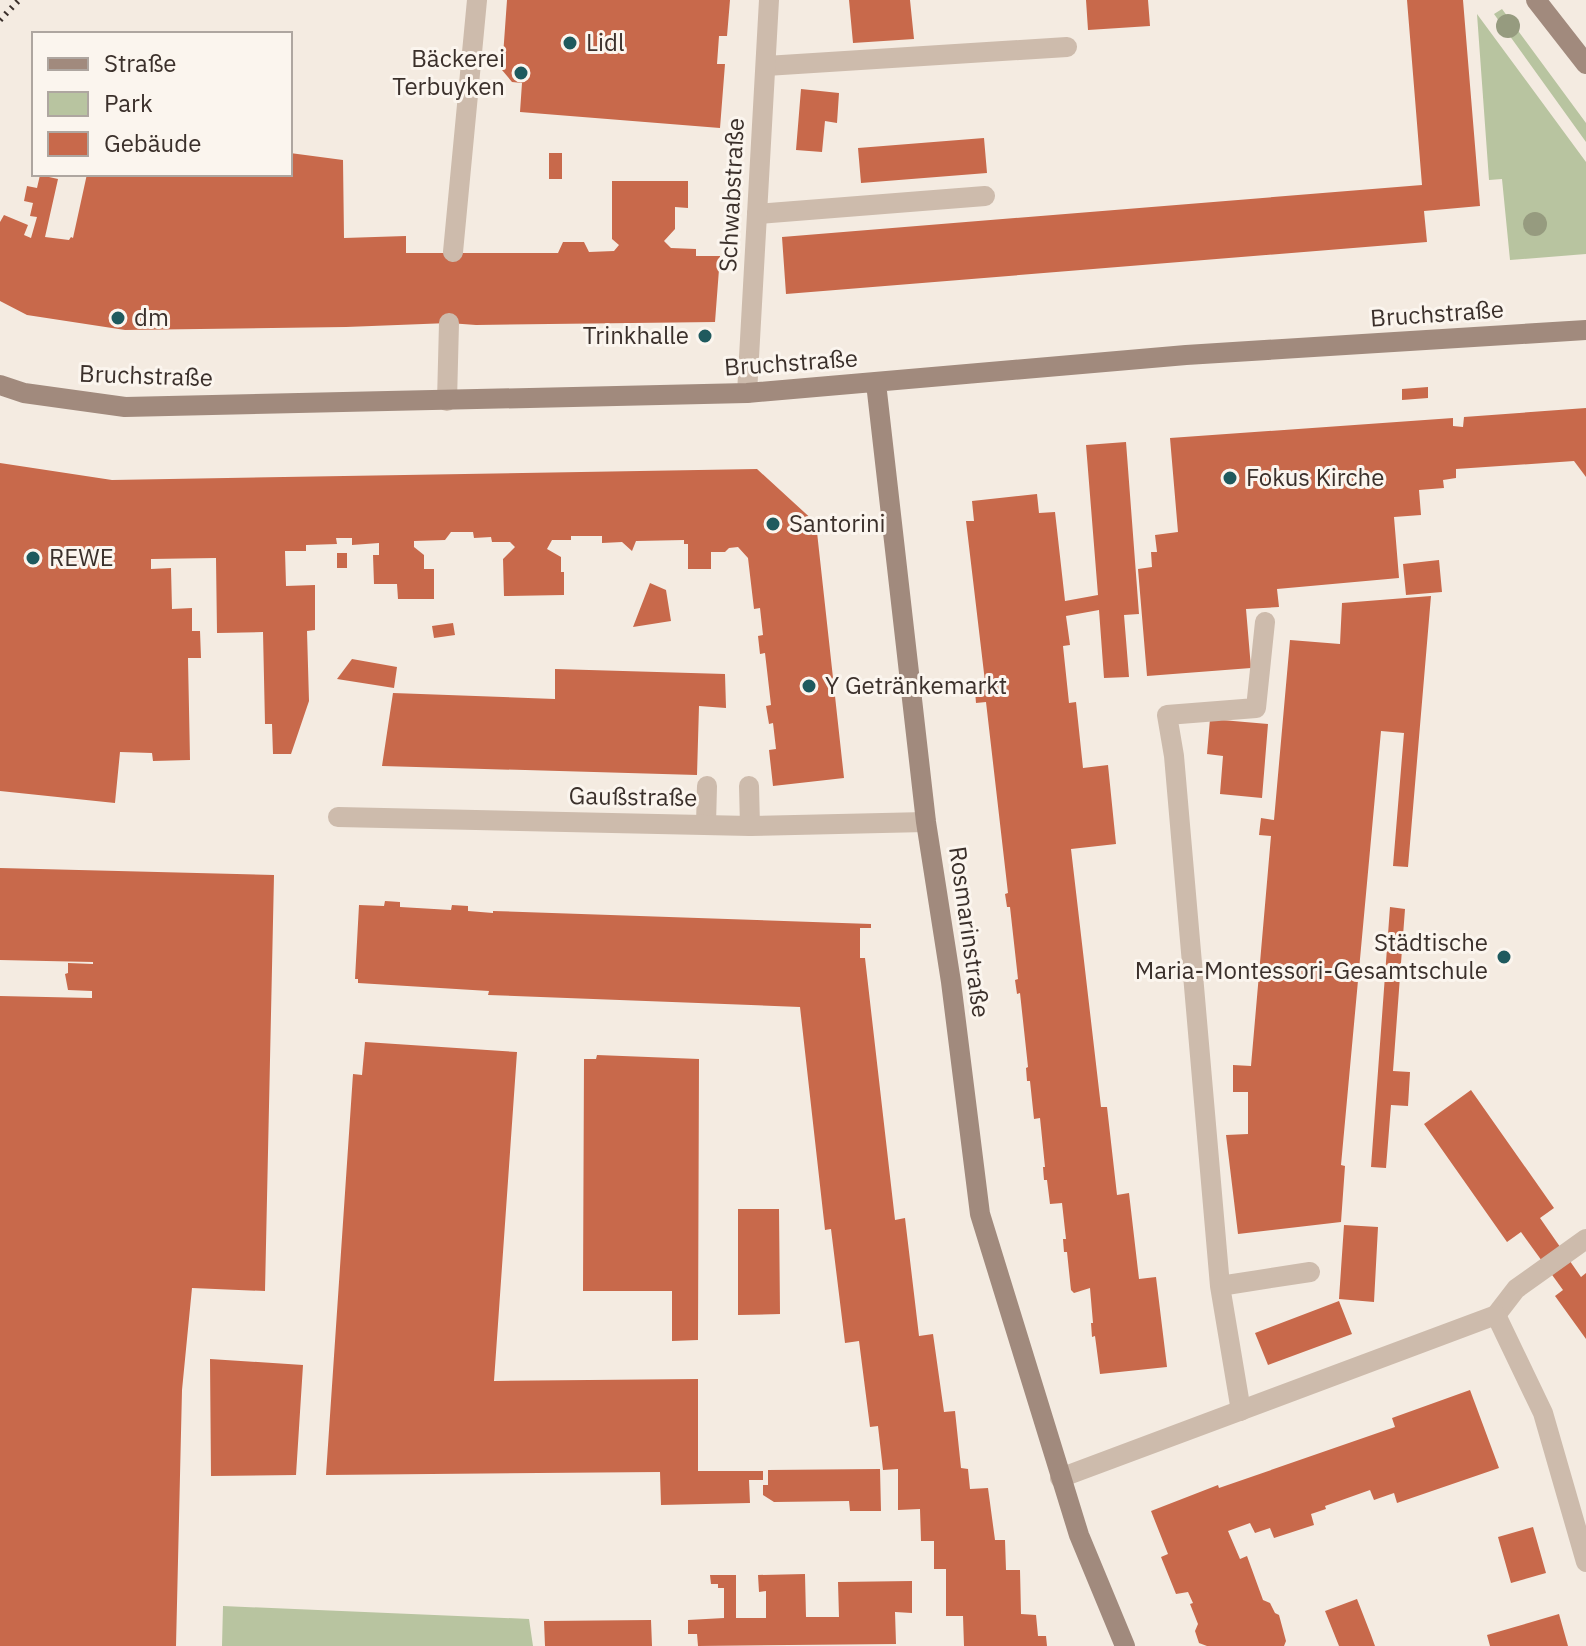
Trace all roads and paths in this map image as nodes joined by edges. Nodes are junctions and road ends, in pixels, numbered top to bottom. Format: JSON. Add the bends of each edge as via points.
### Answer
{"nodes":[{"id":1,"x":477,"y":0,"type":"edge"},
{"id":2,"x":769,"y":0,"type":"edge"},
{"id":3,"x":1536,"y":0,"type":"edge"},
{"id":4,"x":1067,"y":47,"type":"dead end"},
{"id":5,"x":1586,"y":64,"type":"edge"},
{"id":6,"x":766,"y":66,"type":"junction"},
{"id":7,"x":985,"y":196,"type":"dead end"},
{"id":8,"x":757,"y":214,"type":"junction"},
{"id":9,"x":453,"y":252,"type":"dead end"},
{"id":10,"x":449,"y":323,"type":"dead end"},
{"id":11,"x":1586,"y":330,"type":"edge"},
{"id":12,"x":876,"y":383,"type":"junction"},
{"id":13,"x":0,"y":385,"type":"edge"},
{"id":14,"x":747,"y":393,"type":"junction"},
{"id":15,"x":447,"y":401,"type":"junction"},
{"id":16,"x":1265,"y":622,"type":"dead end"},
{"id":17,"x":707,"y":786,"type":"dead end"},
{"id":18,"x":749,"y":786,"type":"dead end"},
{"id":19,"x":338,"y":817,"type":"dead end"},
{"id":20,"x":926,"y":822,"type":"junction"},
{"id":21,"x":706,"y":824,"type":"junction"},
{"id":22,"x":750,"y":826,"type":"junction"},
{"id":23,"x":1586,"y":1239,"type":"edge"},
{"id":24,"x":1310,"y":1272,"type":"dead end"},
{"id":25,"x":1220,"y":1286,"type":"junction"},
{"id":26,"x":1496,"y":1315,"type":"junction"},
{"id":27,"x":1241,"y":1411,"type":"junction"},
{"id":28,"x":1060,"y":1478,"type":"junction"},
{"id":29,"x":1586,"y":1562,"type":"edge"},
{"id":30,"x":1125,"y":1646,"type":"edge"}],
"edges":[{"from":1,"to":9,"type":"street"},
{"from":2,"to":6,"type":"street","name":"Schwabstraße"},
{"from":3,"to":5,"type":"main road"},
{"from":4,"to":6,"type":"street"},
{"from":6,"to":8,"type":"street","name":"Schwabstraße"},
{"from":7,"to":8,"type":"street"},
{"from":8,"to":14,"type":"street","name":"Schwabstraße"},
{"from":10,"to":15,"type":"street"},
{"from":11,"to":12,"type":"main road","name":"Bruchstraße","via":[[1186,355]]},
{"from":12,"to":14,"type":"main road","name":"Bruchstraße"},
{"from":12,"to":20,"type":"main road","name":"Rosmarinstraße"},
{"from":13,"to":15,"type":"main road","name":"Bruchstraße","via":[[125,407]]},
{"from":14,"to":15,"type":"main road","name":"Bruchstraße"},
{"from":16,"to":25,"type":"street","via":[[1256,708],[1167,715]]},
{"from":17,"to":21,"type":"street"},
{"from":18,"to":22,"type":"street"},
{"from":19,"to":21,"type":"street","name":"Gaußstraße"},
{"from":20,"to":22,"type":"street","name":"Gaußstraße"},
{"from":20,"to":28,"type":"main road","name":"Rosmarinstraße","via":[[980,1214]]},
{"from":21,"to":22,"type":"street","name":"Gaußstraße"},
{"from":23,"to":26,"type":"street","via":[[1516,1289]]},
{"from":24,"to":25,"type":"street"},
{"from":25,"to":27,"type":"street"},
{"from":26,"to":27,"type":"street"},
{"from":26,"to":29,"type":"street","via":[[1543,1413]]},
{"from":27,"to":28,"type":"street"},
{"from":28,"to":30,"type":"main road","name":"Rosmarinstraße"}]}
